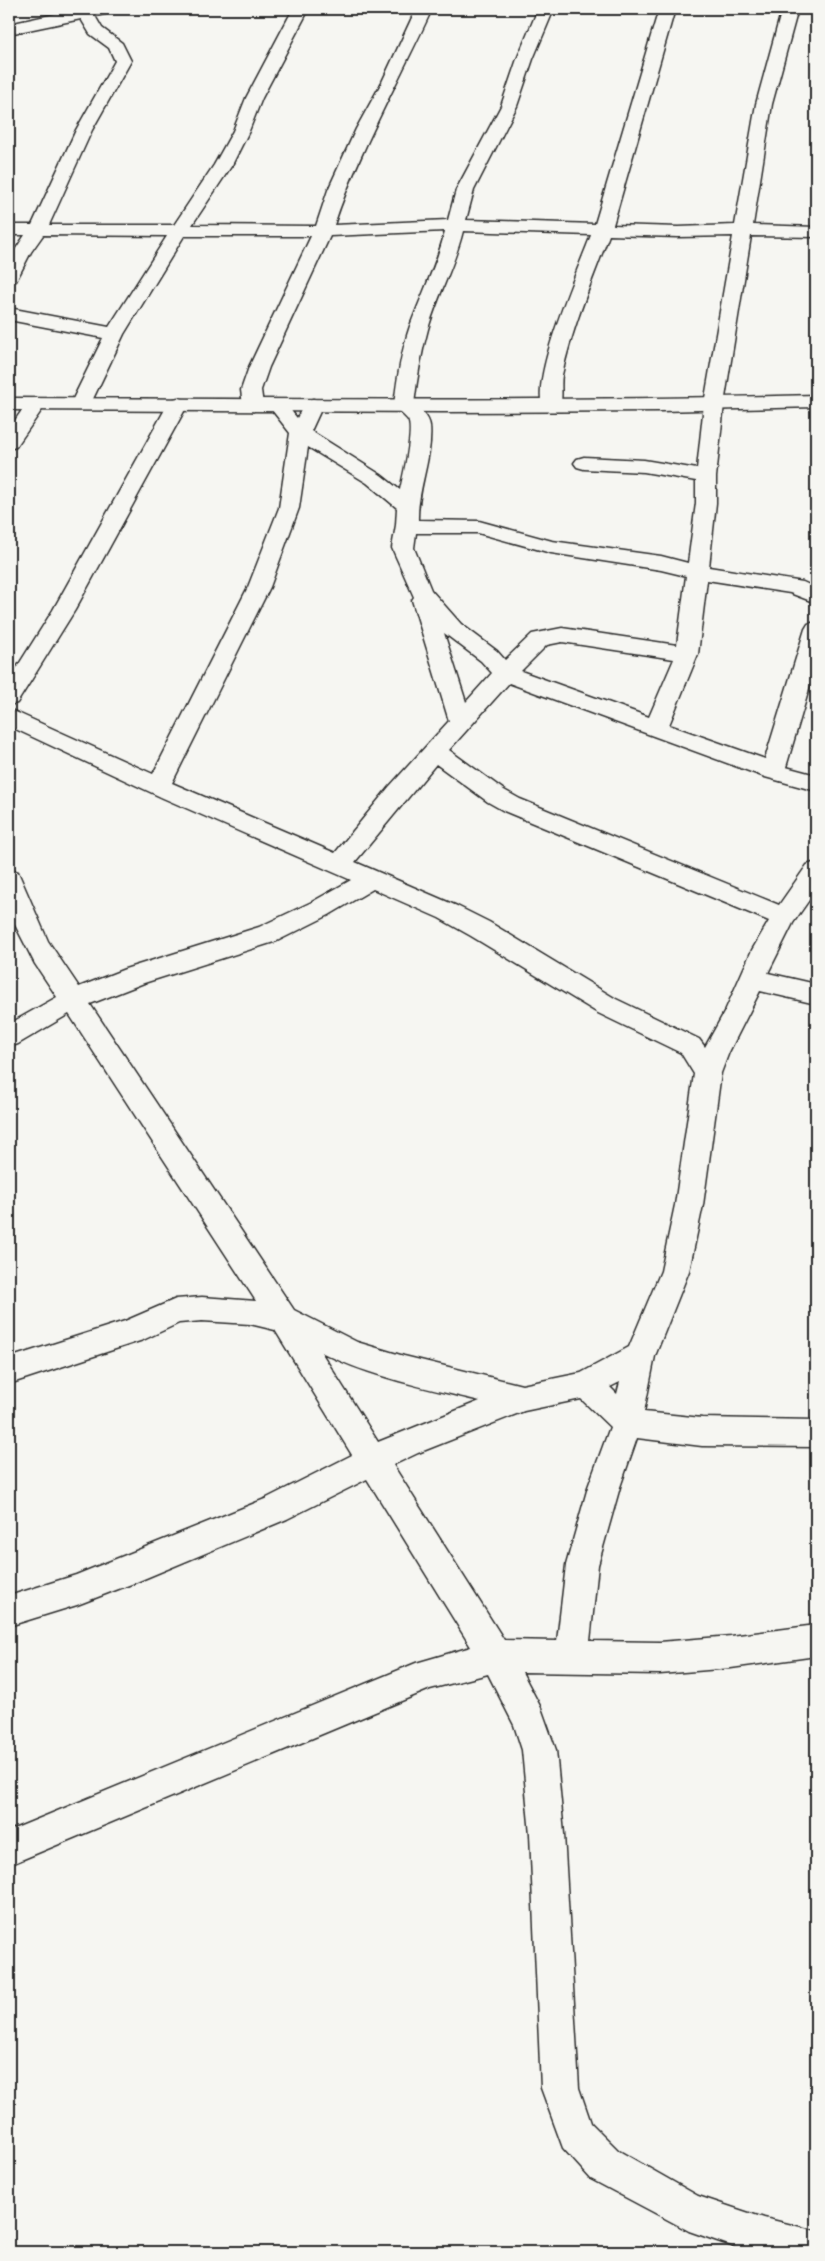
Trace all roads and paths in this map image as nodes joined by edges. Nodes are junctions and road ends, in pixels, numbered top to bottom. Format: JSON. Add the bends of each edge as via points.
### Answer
{"nodes":[{"id":1,"x":109,"y":9,"type":"edge"},
{"id":2,"x":301,"y":9,"type":"edge"},
{"id":3,"x":424,"y":9,"type":"edge"},
{"id":4,"x":546,"y":9,"type":"edge"},
{"id":5,"x":667,"y":9,"type":"edge"},
{"id":6,"x":790,"y":9,"type":"edge"},
{"id":7,"x":86,"y":11,"type":"edge"},
{"id":8,"x":12,"y":28,"type":"edge"},
{"id":9,"x":9,"y":45,"type":"edge"},
{"id":10,"x":456,"y":225,"type":"junction"},
{"id":11,"x":9,"y":230,"type":"edge"},
{"id":12,"x":38,"y":230,"type":"junction"},
{"id":13,"x":602,"y":230,"type":"junction"},
{"id":14,"x":743,"y":230,"type":"junction"},
{"id":15,"x":324,"y":231,"type":"junction"},
{"id":16,"x":178,"y":232,"type":"junction"},
{"id":17,"x":816,"y":232,"type":"edge"},
{"id":18,"x":22,"y":251,"type":"junction"},
{"id":19,"x":9,"y":277,"type":"edge"},
{"id":20,"x":9,"y":314,"type":"edge"},
{"id":21,"x":114,"y":334,"type":"junction"},
{"id":22,"x":816,"y":401,"type":"edge"},
{"id":23,"x":81,"y":403,"type":"junction"},
{"id":24,"x":9,"y":404,"type":"edge"},
{"id":25,"x":36,"y":404,"type":"junction"},
{"id":26,"x":178,"y":404,"type":"junction"},
{"id":27,"x":714,"y":404,"type":"junction"},
{"id":28,"x":253,"y":405,"type":"junction"},
{"id":29,"x":278,"y":405,"type":"junction"},
{"id":30,"x":313,"y":405,"type":"junction"},
{"id":31,"x":551,"y":405,"type":"junction"},
{"id":32,"x":404,"y":406,"type":"junction"},
{"id":33,"x":300,"y":433,"type":"junction"},
{"id":34,"x":9,"y":443,"type":"edge"},
{"id":35,"x":584,"y":463,"type":"dead end"},
{"id":36,"x":706,"y":477,"type":"junction"},
{"id":37,"x":407,"y":515,"type":"junction"},
{"id":38,"x":697,"y":572,"type":"junction"},
{"id":39,"x":421,"y":591,"type":"junction"},
{"id":40,"x":816,"y":596,"type":"edge"},
{"id":41,"x":816,"y":629,"type":"edge"},
{"id":42,"x":687,"y":654,"type":"junction"},
{"id":43,"x":505,"y":673,"type":"junction"},
{"id":44,"x":9,"y":698,"type":"edge"},
{"id":45,"x":9,"y":717,"type":"edge"},
{"id":46,"x":461,"y":724,"type":"junction"},
{"id":47,"x":656,"y":728,"type":"junction"},
{"id":48,"x":436,"y":752,"type":"junction"},
{"id":49,"x":773,"y":771,"type":"junction"},
{"id":50,"x":816,"y":783,"type":"edge"},
{"id":51,"x":159,"y":786,"type":"junction"},
{"id":52,"x":338,"y":866,"type":"junction"},
{"id":53,"x":816,"y":872,"type":"edge"},
{"id":54,"x":9,"y":878,"type":"edge"},
{"id":55,"x":370,"y":879,"type":"junction"},
{"id":56,"x":784,"y":917,"type":"junction"},
{"id":57,"x":754,"y":980,"type":"junction"},
{"id":58,"x":816,"y":994,"type":"edge"},
{"id":59,"x":74,"y":1000,"type":"junction"},
{"id":60,"x":15,"y":1028,"type":"edge"},
{"id":61,"x":724,"y":1034,"type":"junction"},
{"id":62,"x":690,"y":1046,"type":"junction"},
{"id":63,"x":708,"y":1073,"type":"junction"},
{"id":64,"x":284,"y":1319,"type":"junction"},
{"id":65,"x":640,"y":1356,"type":"junction"},
{"id":66,"x":9,"y":1372,"type":"edge"},
{"id":67,"x":588,"y":1385,"type":"junction"},
{"id":68,"x":522,"y":1398,"type":"junction"},
{"id":69,"x":627,"y":1424,"type":"junction"},
{"id":70,"x":816,"y":1434,"type":"edge"},
{"id":71,"x":373,"y":1460,"type":"junction"},
{"id":72,"x":9,"y":1611,"type":"edge"},
{"id":73,"x":816,"y":1641,"type":"edge"},
{"id":74,"x":495,"y":1656,"type":"junction"},
{"id":75,"x":572,"y":1658,"type":"junction"},
{"id":76,"x":9,"y":1848,"type":"edge"},
{"id":77,"x":772,"y":2245,"type":"edge"},
{"id":78,"x":816,"y":2251,"type":"edge"}],
"edges":[{"from":1,"to":7,"type":"street"},
{"from":2,"to":16,"type":"street","via":[[254,98],[228,156]]},
{"from":3,"to":15,"type":"street","via":[[364,129],[337,190]]},
{"from":4,"to":10,"type":"street","via":[[509,106],[465,190]]},
{"from":5,"to":13,"type":"street"},
{"from":6,"to":14,"type":"street","via":[[764,104]]},
{"from":7,"to":8,"type":"street"},
{"from":7,"to":12,"type":"street","via":[[96,31],[116,46],[123,61],[84,130]]},
{"from":8,"to":9,"type":"street"},
{"from":10,"to":13,"type":"street"},
{"from":10,"to":15,"type":"street"},
{"from":10,"to":32,"type":"street","via":[[419,328],[408,371]]},
{"from":11,"to":12,"type":"street"},
{"from":11,"to":18,"type":"street"},
{"from":12,"to":16,"type":"street"},
{"from":12,"to":18,"type":"street"},
{"from":13,"to":14,"type":"street"},
{"from":13,"to":31,"type":"street","via":[[559,345],[550,385]]},
{"from":14,"to":17,"type":"street"},
{"from":14,"to":27,"type":"street"},
{"from":15,"to":16,"type":"street"},
{"from":15,"to":28,"type":"street","via":[[259,367],[251,390]]},
{"from":16,"to":21,"type":"street"},
{"from":18,"to":19,"type":"street"},
{"from":20,"to":21,"type":"street"},
{"from":21,"to":23,"type":"street"},
{"from":22,"to":27,"type":"street"},
{"from":23,"to":25,"type":"street"},
{"from":23,"to":26,"type":"street"},
{"from":24,"to":25,"type":"street"},
{"from":25,"to":34,"type":"street"},
{"from":26,"to":28,"type":"street"},
{"from":26,"to":44,"type":"street","via":[[64,610]]},
{"from":27,"to":31,"type":"street"},
{"from":27,"to":36,"type":"street"},
{"from":28,"to":29,"type":"street"},
{"from":29,"to":30,"type":"street"},
{"from":29,"to":33,"type":"street"},
{"from":30,"to":32,"type":"street"},
{"from":30,"to":33,"type":"street"},
{"from":31,"to":32,"type":"street"},
{"from":32,"to":37,"type":"street","via":[[416,416],[420,425]]},
{"from":33,"to":37,"type":"street","via":[[374,479]]},
{"from":33,"to":51,"type":"street","via":[[289,508],[278,538],[258,588]]},
{"from":35,"to":36,"type":"street","via":[[644,466]]},
{"from":36,"to":38,"type":"street"},
{"from":37,"to":38,"type":"street","via":[[421,527],[479,527],[551,547],[660,563]]},
{"from":37,"to":39,"type":"street","via":[[403,548]]},
{"from":38,"to":40,"type":"street","via":[[795,588]]},
{"from":38,"to":42,"type":"street"},
{"from":39,"to":43,"type":"street","via":[[453,629]]},
{"from":39,"to":46,"type":"street"},
{"from":41,"to":49,"type":"street"},
{"from":42,"to":43,"type":"street","via":[[562,635],[540,638]]},
{"from":42,"to":47,"type":"street"},
{"from":43,"to":46,"type":"street"},
{"from":43,"to":47,"type":"street"},
{"from":45,"to":51,"type":"street"},
{"from":46,"to":48,"type":"street"},
{"from":47,"to":49,"type":"street"},
{"from":48,"to":52,"type":"street","via":[[397,793]]},
{"from":48,"to":56,"type":"street","via":[[512,805]]},
{"from":49,"to":50,"type":"street"},
{"from":51,"to":52,"type":"street"},
{"from":52,"to":55,"type":"street"},
{"from":53,"to":56,"type":"street"},
{"from":54,"to":59,"type":"street","via":[[38,945]]},
{"from":55,"to":59,"type":"street","via":[[332,903],[268,934],[122,981]]},
{"from":55,"to":62,"type":"street","via":[[448,912],[607,1006]]},
{"from":56,"to":57,"type":"street","via":[[765,950]]},
{"from":57,"to":58,"type":"street"},
{"from":57,"to":61,"type":"street"},
{"from":59,"to":60,"type":"street"},
{"from":59,"to":64,"type":"street"},
{"from":61,"to":62,"type":"street"},
{"from":61,"to":63,"type":"street"},
{"from":62,"to":63,"type":"street"},
{"from":63,"to":65,"type":"street","via":[[689,1205],[675,1271]]},
{"from":64,"to":66,"type":"street","via":[[250,1312],[176,1311],[133,1331]]},
{"from":64,"to":68,"type":"street","via":[[349,1352]]},
{"from":64,"to":71,"type":"street"},
{"from":65,"to":67,"type":"street"},
{"from":65,"to":69,"type":"street"},
{"from":67,"to":68,"type":"street"},
{"from":67,"to":69,"type":"street"},
{"from":68,"to":71,"type":"street"},
{"from":69,"to":70,"type":"street","via":[[702,1432]]},
{"from":69,"to":75,"type":"street","via":[[604,1487],[582,1565]]},
{"from":71,"to":72,"type":"street","via":[[276,1508],[123,1572]]},
{"from":71,"to":74,"type":"street"},
{"from":73,"to":75,"type":"street","via":[[660,1658]]},
{"from":74,"to":75,"type":"street"},
{"from":74,"to":76,"type":"street","via":[[428,1674]]},
{"from":74,"to":77,"type":"street","via":[[529,1720],[539,1750],[547,1834],[560,2088],[576,2135],[605,2165],[689,2212]]},
{"from":77,"to":78,"type":"street"}]}
